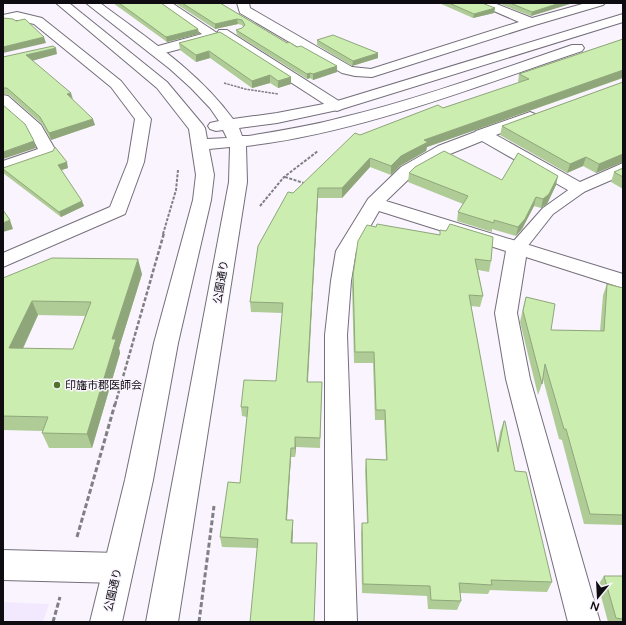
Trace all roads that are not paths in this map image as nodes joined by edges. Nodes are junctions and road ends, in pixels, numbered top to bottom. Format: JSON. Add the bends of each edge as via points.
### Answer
{"nodes":[{"id":1,"x":62,"y":3,"type":"edge"},
{"id":2,"x":92,"y":3,"type":"edge"},
{"id":3,"x":164,"y":3,"type":"edge"},
{"id":4,"x":243,"y":3,"type":"edge"},
{"id":5,"x":484,"y":3,"type":"edge"},
{"id":6,"x":554,"y":3,"type":"edge"},
{"id":7,"x":599,"y":3,"type":"edge"},
{"id":8,"x":574,"y":10,"type":"junction"},
{"id":9,"x":10,"y":15,"type":"edge"},
{"id":10,"x":623,"y":18,"type":"edge"},
{"id":11,"x":264,"y":22,"type":"junction"},
{"id":12,"x":531,"y":22,"type":"junction"},
{"id":13,"x":250,"y":26,"type":"edge"},
{"id":14,"x":224,"y":33,"type":"junction"},
{"id":15,"x":593,"y":43,"type":"dead end"},
{"id":16,"x":156,"y":52,"type":"junction"},
{"id":17,"x":3,"y":99,"type":"edge"},
{"id":18,"x":337,"y":106,"type":"junction"},
{"id":19,"x":549,"y":110,"type":"edge"},
{"id":20,"x":233,"y":134,"type":"junction"},
{"id":21,"x":482,"y":134,"type":"junction"},
{"id":22,"x":198,"y":137,"type":"junction"},
{"id":23,"x":3,"y":167,"type":"edge"},
{"id":24,"x":623,"y":168,"type":"edge"},
{"id":25,"x":578,"y":189,"type":"junction"},
{"id":26,"x":374,"y":203,"type":"junction"},
{"id":27,"x":517,"y":248,"type":"junction"},
{"id":28,"x":3,"y":261,"type":"edge"},
{"id":29,"x":623,"y":281,"type":"edge"},
{"id":30,"x":3,"y":565,"type":"edge"},
{"id":31,"x":118,"y":568,"type":"junction"},
{"id":32,"x":106,"y":622,"type":"edge"},
{"id":33,"x":162,"y":622,"type":"edge"},
{"id":34,"x":341,"y":622,"type":"edge"},
{"id":35,"x":584,"y":622,"type":"edge"}],
"edges":[{"from":1,"to":22,"type":"street","name":"公園通り","via":[[162,85]]},
{"from":2,"to":16,"type":"street"},
{"from":3,"to":14,"type":"street"},
{"from":4,"to":11,"type":"street","via":[[244,10]]},
{"from":5,"to":12,"type":"street"},
{"from":6,"to":8,"type":"street"},
{"from":7,"to":8,"type":"street"},
{"from":8,"to":12,"type":"street"},
{"from":9,"to":28,"type":"street","via":[[38,21],[58,45],[116,84],[143,119],[136,162],[118,210]]},
{"from":10,"to":18,"type":"street"},
{"from":11,"to":12,"type":"street","via":[[347,70],[364,73],[372,73]]},
{"from":11,"to":13,"type":"street"},
{"from":14,"to":16,"type":"street"},
{"from":14,"to":18,"type":"street"},
{"from":15,"to":20,"type":"street","via":[[426,98],[333,125],[280,137]]},
{"from":16,"to":20,"type":"street","via":[[190,78],[215,105]]},
{"from":17,"to":23,"type":"street","via":[[35,128],[48,151]]},
{"from":18,"to":20,"type":"street","via":[[277,118]]},
{"from":19,"to":21,"type":"street"},
{"from":20,"to":22,"type":"street"},
{"from":20,"to":33,"type":"street","name":"公園通り","via":[[238,182]]},
{"from":21,"to":25,"type":"street"},
{"from":21,"to":26,"type":"street","via":[[459,147],[444,150],[407,171]]},
{"from":22,"to":31,"type":"street","name":"公園通り","via":[[205,175],[202,200],[166,343],[139,480]]},
{"from":24,"to":25,"type":"street"},
{"from":25,"to":27,"type":"lane","via":[[548,210]]},
{"from":26,"to":27,"type":"street"},
{"from":26,"to":34,"type":"street","via":[[346,251],[336,335]]},
{"from":27,"to":29,"type":"street"},
{"from":27,"to":35,"type":"street","via":[[506,313],[518,379]]},
{"from":30,"to":31,"type":"street"},
{"from":31,"to":32,"type":"street","name":"公園通り"}]}
